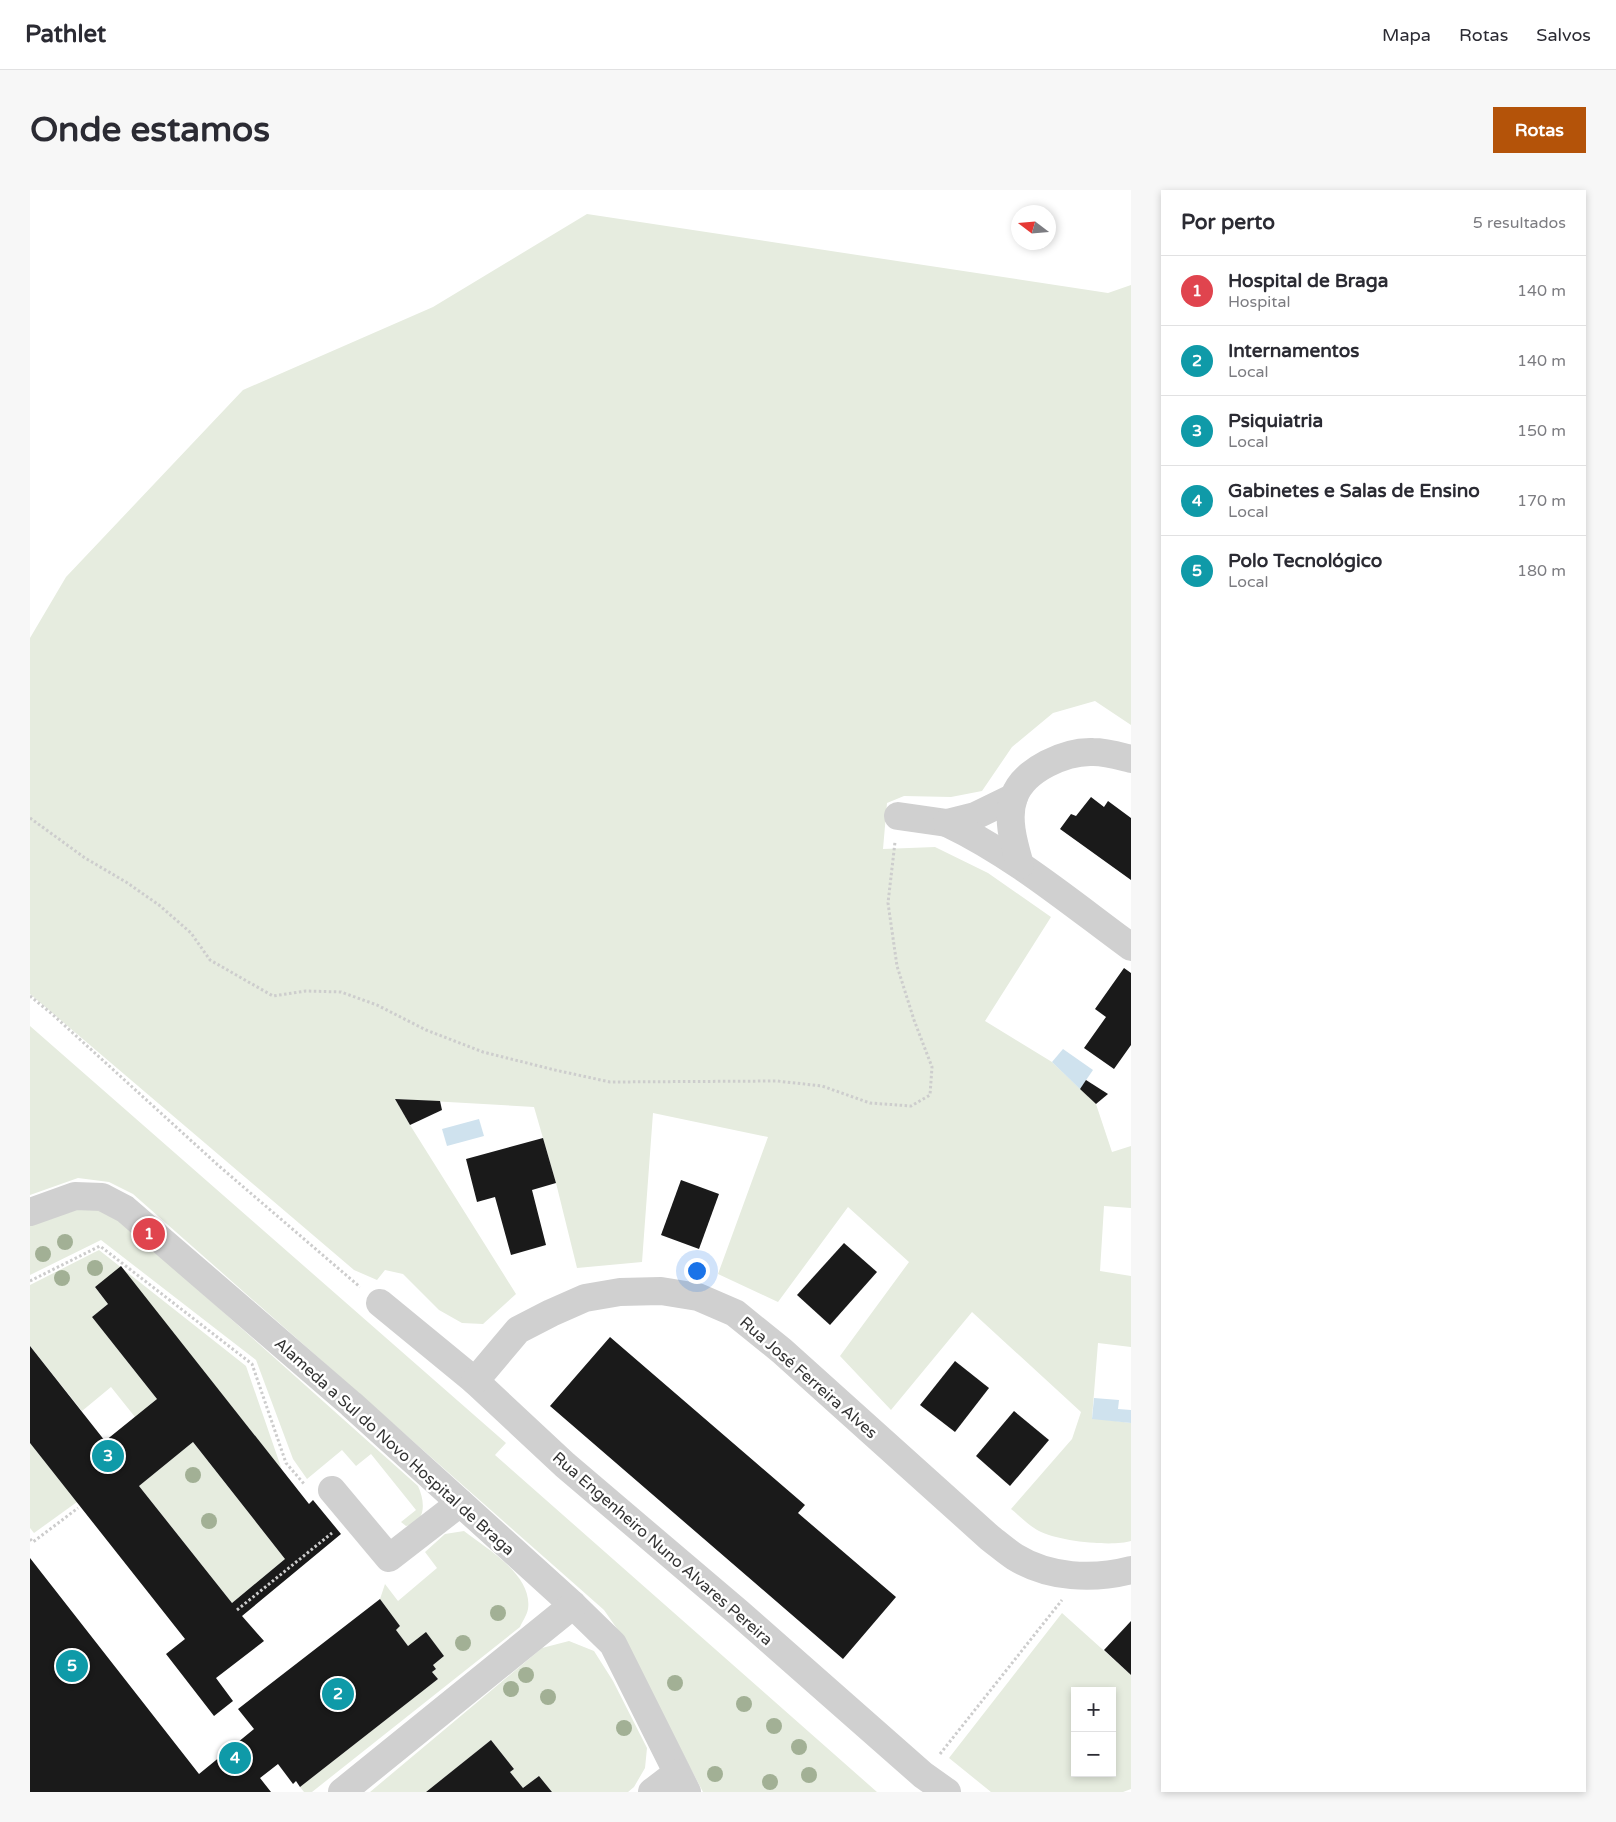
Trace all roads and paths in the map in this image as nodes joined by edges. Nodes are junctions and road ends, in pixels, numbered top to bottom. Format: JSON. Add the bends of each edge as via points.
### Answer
{"nodes":[{"id":1,"x":1131,"y":759,"type":"edge"},
{"id":2,"x":1014,"y":797,"type":"junction"},
{"id":3,"x":898,"y":816,"type":"joint"},
{"id":4,"x":30,"y":818,"type":"edge"},
{"id":5,"x":947,"y":823,"type":"junction"},
{"id":6,"x":1020,"y":865,"type":"junction"},
{"id":7,"x":1131,"y":947,"type":"edge"},
{"id":8,"x":30,"y":996,"type":"edge"},
{"id":9,"x":30,"y":1212,"type":"edge"},
{"id":10,"x":30,"y":1281,"type":"edge"},
{"id":11,"x":380,"y":1303,"type":"joint"},
{"id":12,"x":475,"y":1381,"type":"junction"},
{"id":13,"x":321,"y":1491,"type":"joint"},
{"id":14,"x":460,"y":1503,"type":"junction"},
{"id":15,"x":78,"y":1508,"type":"dead end"},
{"id":16,"x":332,"y":1532,"type":"dead end"},
{"id":17,"x":30,"y":1539,"type":"edge"},
{"id":18,"x":1131,"y":1570,"type":"edge"},
{"id":19,"x":1081,"y":1576,"type":"junction"},
{"id":20,"x":573,"y":1605,"type":"junction"},
{"id":21,"x":237,"y":1610,"type":"dead end"},
{"id":22,"x":923,"y":1775,"type":"junction"},
{"id":23,"x":682,"y":1782,"type":"edge"},
{"id":24,"x":342,"y":1792,"type":"edge"},
{"id":25,"x":652,"y":1792,"type":"edge"},
{"id":26,"x":947,"y":1792,"type":"edge"}],
"edges":[{"from":1,"to":2,"type":"street","via":[[1092,752],[1055,759],[1023,782]]},
{"from":2,"to":5,"type":"street","via":[[975,816]]},
{"from":2,"to":6,"type":"street","via":[[1011,818]]},
{"from":3,"to":4,"type":"path","via":[[888,903],[898,966],[932,1067],[930,1095],[911,1106],[870,1103],[822,1086],[777,1082],[610,1082],[483,1052],[341,992],[306,991],[273,996],[210,960],[191,933],[159,905]]},
{"from":3,"to":5,"type":"street"},
{"from":5,"to":6,"type":"street","via":[[973,835]]},
{"from":6,"to":7,"type":"street"},
{"from":8,"to":11,"type":"path","via":[[219,1166]]},
{"from":9,"to":14,"type":"street","name":"Alameda a Sul do Novo Hospital de Braga","via":[[75,1196],[102,1197],[125,1209],[351,1404]]},
{"from":10,"to":13,"type":"path","via":[[100,1246],[252,1364],[286,1464]]},
{"from":11,"to":12,"type":"street","name":"Rua Engenheiro Nuno Alvares Pereira"},
{"from":12,"to":19,"type":"street","name":"Rua José Ferreira Alves","via":[[518,1330],[585,1298],[620,1292],[661,1291],[698,1297],[735,1313],[782,1351],[1015,1557],[1043,1570]]},
{"from":12,"to":22,"type":"street","name":"Rua Engenheiro Nuno Alvares Pereira","via":[[566,1465]]},
{"from":13,"to":14,"type":"street","via":[[390,1558]]},
{"from":14,"to":20,"type":"street","name":"Alameda a Sul do Novo Hospital de Braga"},
{"from":15,"to":17,"type":"path","via":[[33,1542]]},
{"from":16,"to":21,"type":"path"},
{"from":18,"to":19,"type":"street","name":"Rua José Ferreira Alves","via":[[1111,1575]]},
{"from":19,"to":22,"type":"path"},
{"from":20,"to":23,"type":"street","name":"Alameda a Sul do Novo Hospital de Braga","via":[[613,1644]]},
{"from":20,"to":24,"type":"street"},
{"from":22,"to":26,"type":"street","name":"Rua Engenheiro Nuno Alvares Pereira"},
{"from":23,"to":25,"type":"street"}]}
